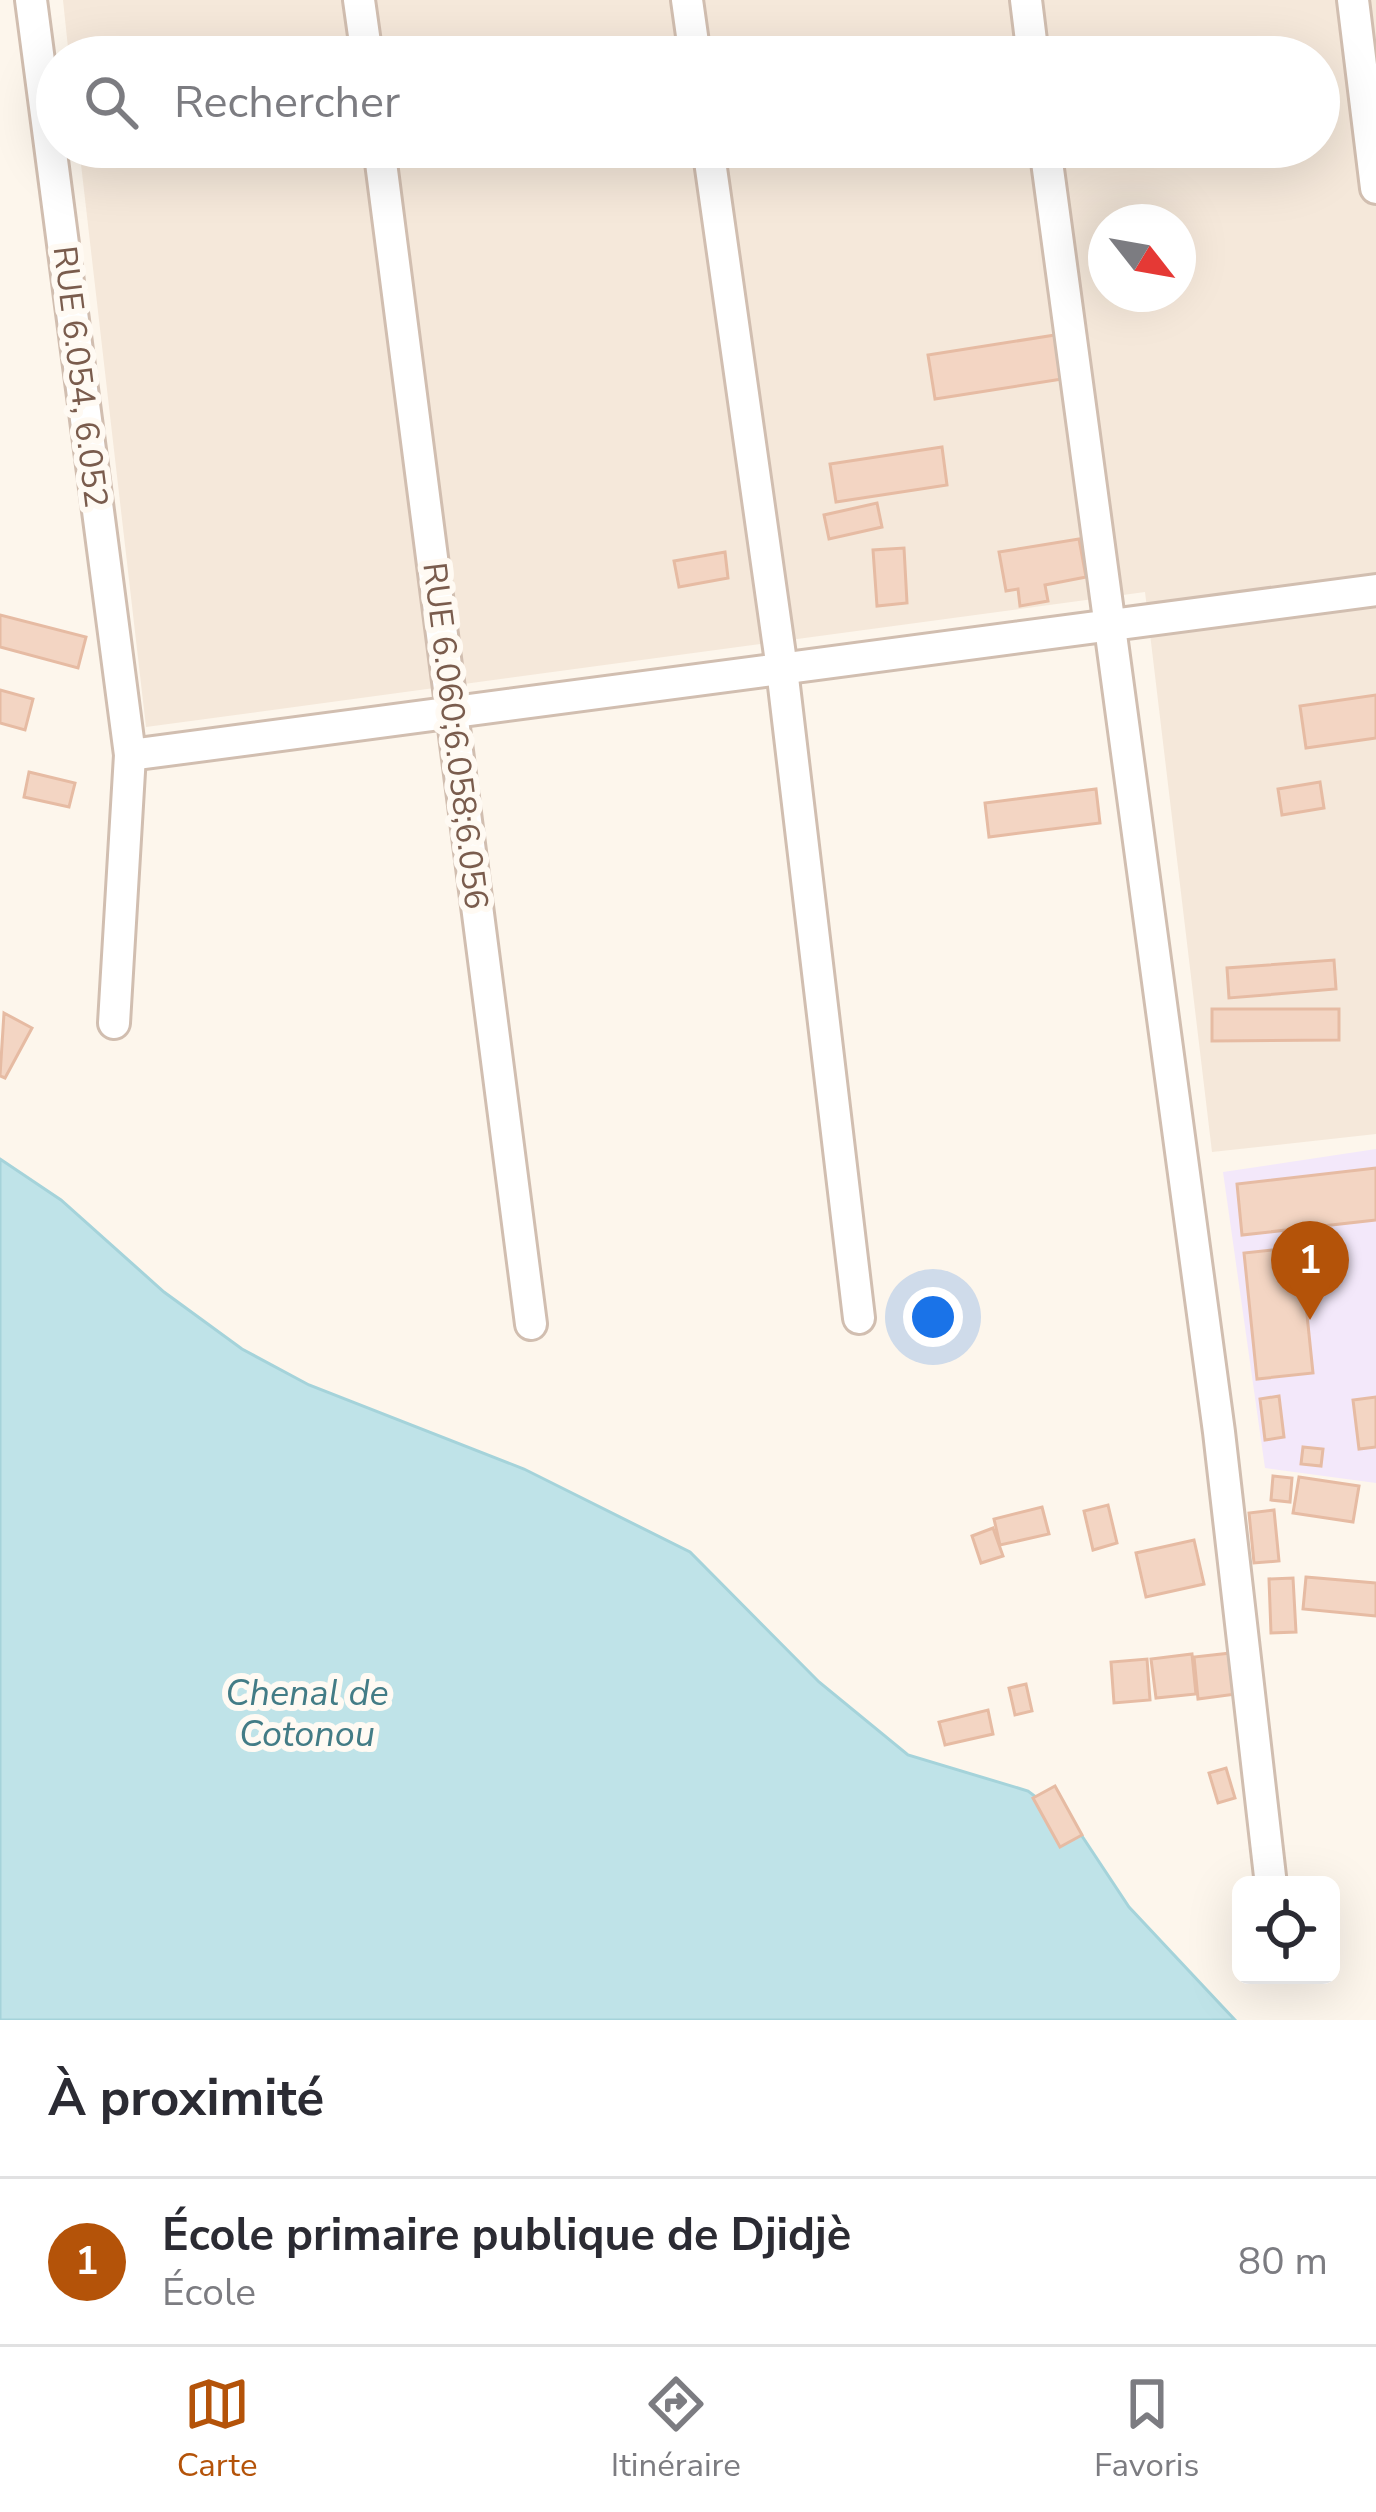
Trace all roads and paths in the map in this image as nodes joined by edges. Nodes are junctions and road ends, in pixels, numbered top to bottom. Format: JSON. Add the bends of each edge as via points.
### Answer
{"nodes":[{"id":1,"x":31,"y":0,"type":"edge"},
{"id":2,"x":359,"y":0,"type":"edge"},
{"id":3,"x":687,"y":0,"type":"edge"},
{"id":4,"x":1026,"y":0,"type":"edge"},
{"id":5,"x":1353,"y":0,"type":"edge"},
{"id":6,"x":364,"y":36,"type":"edge"},
{"id":7,"x":692,"y":36,"type":"edge"},
{"id":8,"x":1031,"y":36,"type":"edge"},
{"id":9,"x":36,"y":38,"type":"edge"},
{"id":10,"x":53,"y":168,"type":"edge"},
{"id":11,"x":382,"y":168,"type":"edge"},
{"id":12,"x":711,"y":168,"type":"edge"},
{"id":13,"x":1049,"y":168,"type":"edge"},
{"id":14,"x":1376,"y":188,"type":"edge"},
{"id":15,"x":1376,"y":590,"type":"edge"},
{"id":16,"x":1109,"y":626,"type":"junction"},
{"id":17,"x":782,"y":668,"type":"junction"},
{"id":18,"x":452,"y":712,"type":"junction"},
{"id":19,"x":130,"y":755,"type":"junction"},
{"id":20,"x":114,"y":1023,"type":"dead end"},
{"id":21,"x":859,"y":1318,"type":"dead end"},
{"id":22,"x":531,"y":1324,"type":"dead end"},
{"id":23,"x":1269,"y":1876,"type":"edge"}],
"edges":[{"from":1,"to":9,"type":"street","name":"RUE 6.054, 6.052"},
{"from":2,"to":6,"type":"street"},
{"from":3,"to":7,"type":"street"},
{"from":4,"to":8,"type":"street"},
{"from":5,"to":14,"type":"street"},
{"from":10,"to":19,"type":"street","name":"RUE 6.054, 6.052"},
{"from":11,"to":18,"type":"street","name":"RUE 6.060;6.058;6.056"},
{"from":12,"to":17,"type":"street"},
{"from":13,"to":16,"type":"street"},
{"from":15,"to":16,"type":"street"},
{"from":16,"to":17,"type":"street"},
{"from":16,"to":23,"type":"street","via":[[1220,1432]]},
{"from":17,"to":18,"type":"street"},
{"from":17,"to":21,"type":"street"},
{"from":18,"to":19,"type":"street"},
{"from":18,"to":22,"type":"street","name":"RUE 6.060;6.058;6.056"},
{"from":19,"to":20,"type":"street","name":"RUE 6.054, 6.052"}]}
